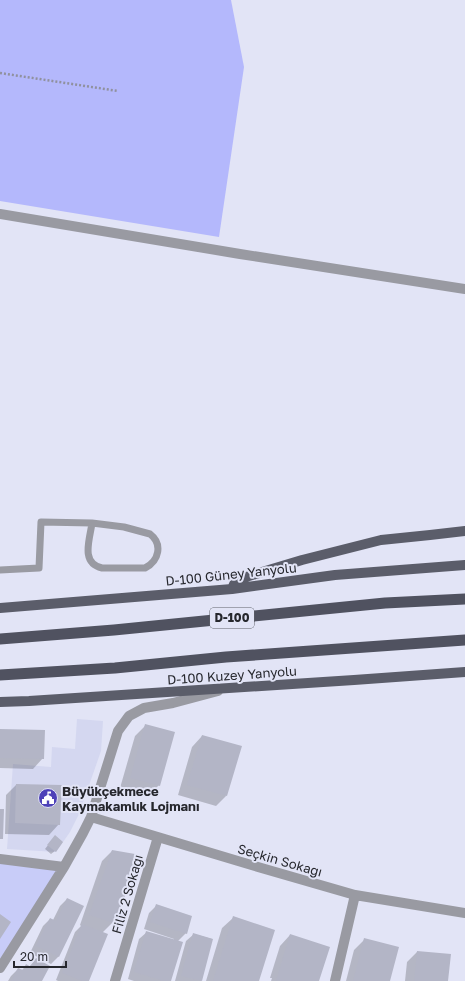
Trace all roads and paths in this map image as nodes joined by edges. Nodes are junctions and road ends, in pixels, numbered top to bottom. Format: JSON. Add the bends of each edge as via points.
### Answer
{"nodes":[{"id":1,"x":0,"y":73,"type":"edge"},
{"id":2,"x":118,"y":91,"type":"dead end"},
{"id":3,"x":0,"y":214,"type":"edge"},
{"id":4,"x":465,"y":289,"type":"edge"},
{"id":5,"x":92,"y":523,"type":"junction"},
{"id":6,"x":465,"y":531,"type":"edge"},
{"id":7,"x":465,"y":565,"type":"edge"},
{"id":8,"x":0,"y":570,"type":"edge"},
{"id":9,"x":232,"y":589,"type":"junction"},
{"id":10,"x":465,"y":599,"type":"edge"},
{"id":11,"x":0,"y":608,"type":"edge"},
{"id":12,"x":0,"y":639,"type":"edge"},
{"id":13,"x":465,"y":640,"type":"edge"},
{"id":14,"x":465,"y":672,"type":"edge"},
{"id":15,"x":439,"y":674,"type":"junction"},
{"id":16,"x":0,"y":675,"type":"edge"},
{"id":17,"x":465,"y":678,"type":"edge"},
{"id":18,"x":230,"y":688,"type":"junction"},
{"id":19,"x":0,"y":702,"type":"edge"},
{"id":20,"x":91,"y":817,"type":"junction"},
{"id":21,"x":158,"y":837,"type":"junction"},
{"id":22,"x":0,"y":859,"type":"edge"},
{"id":23,"x":64,"y":867,"type":"junction"},
{"id":24,"x":355,"y":895,"type":"junction"},
{"id":25,"x":465,"y":913,"type":"edge"},
{"id":26,"x":0,"y":968,"type":"edge"},
{"id":27,"x":115,"y":981,"type":"edge"},
{"id":28,"x":335,"y":981,"type":"edge"}],
"edges":[{"from":1,"to":2,"type":"path"},
{"from":3,"to":4,"type":"street"},
{"from":5,"to":5,"type":"lane","via":[[124,527],[150,534],[156,543],[158,553],[154,562],[145,568],[98,567],[90,561],[88,552]]},
{"from":5,"to":8,"type":"lane","via":[[41,522],[39,568]]},
{"from":6,"to":9,"type":"main road","via":[[381,540],[249,576],[235,582]]},
{"from":7,"to":9,"type":"main road","name":"D-100 Güney Yanyolu","via":[[335,575]]},
{"from":9,"to":11,"type":"main road","name":"D-100 Güney Yanyolu"},
{"from":10,"to":12,"type":"highway","number":"D-100","via":[[385,603]]},
{"from":13,"to":16,"type":"highway"},
{"from":14,"to":15,"type":"main road","name":"D-100 Kuzey Yanyolu"},
{"from":15,"to":17,"type":"main road"},
{"from":15,"to":18,"type":"main road","name":"D-100 Kuzey Yanyolu"},
{"from":18,"to":19,"type":"main road","name":"D-100 Kuzey Yanyolu"},
{"from":18,"to":20,"type":"street","via":[[144,708],[129,716],[118,731]]},
{"from":20,"to":21,"type":"street","name":"Seçkin Sokağı"},
{"from":20,"to":23,"type":"street"},
{"from":21,"to":24,"type":"street","name":"Seçkin Sokağı"},
{"from":21,"to":27,"type":"street","name":"Filiz 2 Sokağı"},
{"from":22,"to":23,"type":"street"},
{"from":23,"to":26,"type":"street"},
{"from":24,"to":25,"type":"street","name":"Seçkin Sokağı"},
{"from":24,"to":28,"type":"street"}]}
